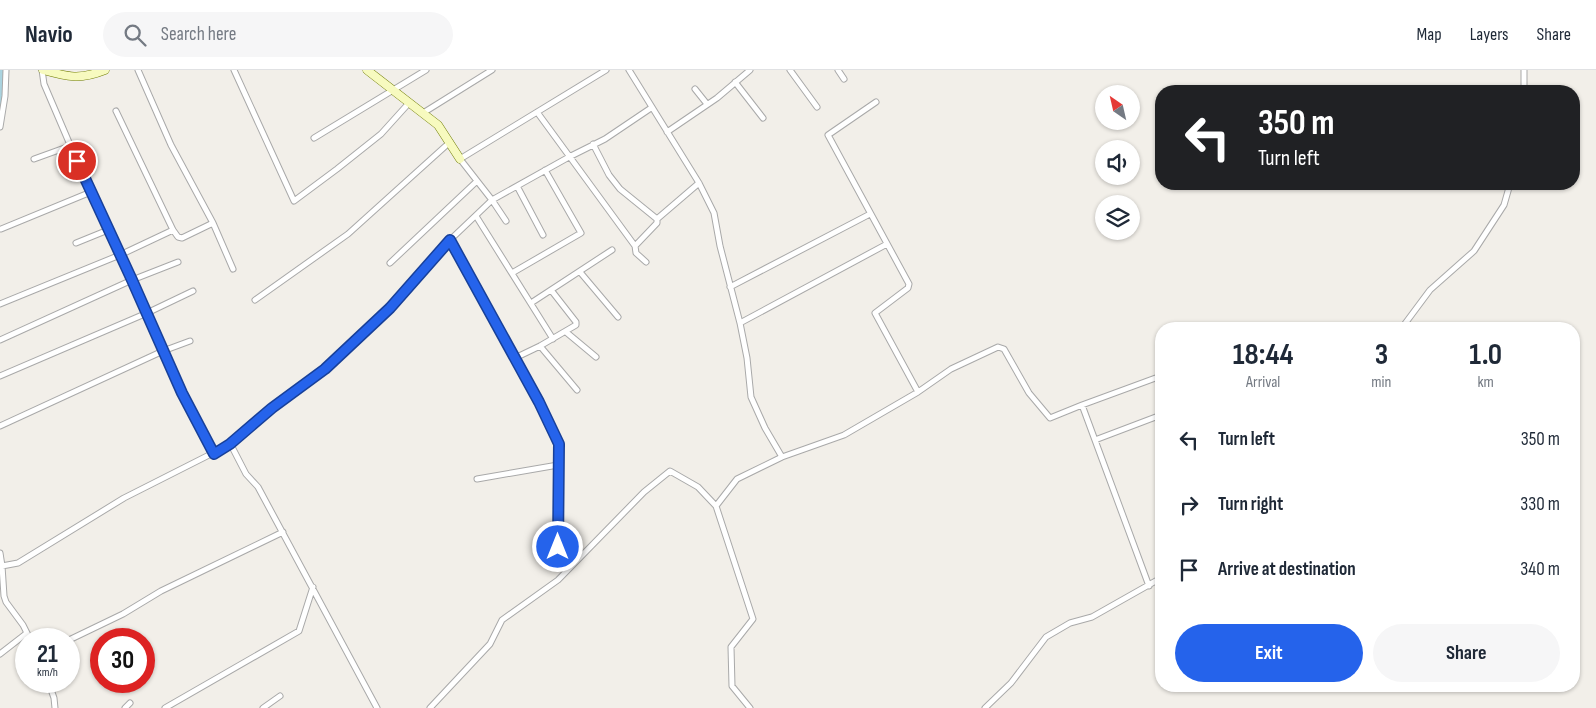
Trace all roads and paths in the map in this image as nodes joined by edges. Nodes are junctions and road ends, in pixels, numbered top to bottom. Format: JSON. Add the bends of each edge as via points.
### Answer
{"nodes":[{"id":1,"x":6,"y":70,"type":"edge"},
{"id":2,"x":42,"y":70,"type":"edge"},
{"id":3,"x":105,"y":70,"type":"edge"},
{"id":4,"x":138,"y":70,"type":"edge"},
{"id":5,"x":234,"y":70,"type":"edge"},
{"id":6,"x":368,"y":70,"type":"edge"},
{"id":7,"x":426,"y":70,"type":"edge"},
{"id":8,"x":492,"y":70,"type":"edge"},
{"id":9,"x":606,"y":70,"type":"edge"},
{"id":10,"x":629,"y":70,"type":"edge"},
{"id":11,"x":750,"y":70,"type":"edge"},
{"id":12,"x":790,"y":70,"type":"edge"},
{"id":13,"x":1524,"y":70,"type":"edge"},
{"id":14,"x":840,"y":71,"type":"edge"},
{"id":15,"x":844,"y":79,"type":"dead end"},
{"id":16,"x":735,"y":82,"type":"junction"},
{"id":17,"x":1524,"y":85,"type":"edge"},
{"id":18,"x":695,"y":88,"type":"dead end"},
{"id":19,"x":392,"y":90,"type":"junction"},
{"id":20,"x":876,"y":102,"type":"dead end"},
{"id":21,"x":409,"y":103,"type":"junction"},
{"id":22,"x":707,"y":104,"type":"junction"},
{"id":23,"x":817,"y":107,"type":"dead end"},
{"id":24,"x":651,"y":108,"type":"junction"},
{"id":25,"x":116,"y":111,"type":"dead end"},
{"id":26,"x":537,"y":112,"type":"junction"},
{"id":27,"x":423,"y":113,"type":"junction"},
{"id":28,"x":763,"y":118,"type":"dead end"},
{"id":29,"x":0,"y":127,"type":"edge"},
{"id":30,"x":667,"y":132,"type":"junction"},
{"id":31,"x":314,"y":138,"type":"dead end"},
{"id":32,"x":450,"y":142,"type":"junction"},
{"id":33,"x":593,"y":144,"type":"junction"},
{"id":34,"x":70,"y":146,"type":"junction"},
{"id":35,"x":569,"y":157,"type":"junction"},
{"id":36,"x":34,"y":159,"type":"dead end"},
{"id":37,"x":460,"y":159,"type":"junction"},
{"id":38,"x":545,"y":170,"type":"junction"},
{"id":39,"x":477,"y":181,"type":"junction"},
{"id":40,"x":699,"y":183,"type":"junction"},
{"id":41,"x":517,"y":186,"type":"junction"},
{"id":42,"x":1508,"y":190,"type":"edge"},
{"id":43,"x":91,"y":192,"type":"junction"},
{"id":44,"x":492,"y":200,"type":"junction"},
{"id":45,"x":870,"y":214,"type":"junction"},
{"id":46,"x":476,"y":216,"type":"junction"},
{"id":47,"x":657,"y":219,"type":"junction"},
{"id":48,"x":506,"y":221,"type":"dead end"},
{"id":49,"x":213,"y":223,"type":"junction"},
{"id":50,"x":1,"y":229,"type":"dead end"},
{"id":51,"x":108,"y":230,"type":"junction"},
{"id":52,"x":173,"y":230,"type":"junction"},
{"id":53,"x":543,"y":235,"type":"dead end"},
{"id":54,"x":450,"y":240,"type":"junction"},
{"id":55,"x":76,"y":243,"type":"dead end"},
{"id":56,"x":887,"y":244,"type":"junction"},
{"id":57,"x":635,"y":246,"type":"junction"},
{"id":58,"x":612,"y":250,"type":"dead end"},
{"id":59,"x":120,"y":256,"type":"junction"},
{"id":60,"x":178,"y":262,"type":"dead end"},
{"id":61,"x":646,"y":262,"type":"dead end"},
{"id":62,"x":390,"y":263,"type":"dead end"},
{"id":63,"x":233,"y":269,"type":"dead end"},
{"id":64,"x":580,"y":272,"type":"junction"},
{"id":65,"x":512,"y":273,"type":"junction"},
{"id":66,"x":132,"y":280,"type":"junction"},
{"id":67,"x":730,"y":287,"type":"junction"},
{"id":68,"x":551,"y":290,"type":"junction"},
{"id":69,"x":193,"y":291,"type":"dead end"},
{"id":70,"x":255,"y":300,"type":"dead end"},
{"id":71,"x":0,"y":304,"type":"edge"},
{"id":72,"x":530,"y":304,"type":"junction"},
{"id":73,"x":146,"y":313,"type":"junction"},
{"id":74,"x":618,"y":317,"type":"dead end"},
{"id":75,"x":1406,"y":322,"type":"edge"},
{"id":76,"x":740,"y":324,"type":"junction"},
{"id":77,"x":566,"y":332,"type":"junction"},
{"id":78,"x":553,"y":339,"type":"junction"},
{"id":79,"x":0,"y":340,"type":"edge"},
{"id":80,"x":190,"y":341,"type":"dead end"},
{"id":81,"x":540,"y":346,"type":"junction"},
{"id":82,"x":162,"y":351,"type":"junction"},
{"id":83,"x":596,"y":357,"type":"dead end"},
{"id":84,"x":515,"y":358,"type":"junction"},
{"id":85,"x":0,"y":376,"type":"edge"},
{"id":86,"x":1155,"y":378,"type":"edge"},
{"id":87,"x":577,"y":390,"type":"dead end"},
{"id":88,"x":918,"y":392,"type":"junction"},
{"id":89,"x":1082,"y":405,"type":"junction"},
{"id":90,"x":1155,"y":417,"type":"edge"},
{"id":91,"x":0,"y":426,"type":"edge"},
{"id":92,"x":1095,"y":440,"type":"junction"},
{"id":93,"x":230,"y":444,"type":"junction"},
{"id":94,"x":214,"y":454,"type":"junction"},
{"id":95,"x":782,"y":456,"type":"junction"},
{"id":96,"x":558,"y":465,"type":"junction"},
{"id":97,"x":477,"y":479,"type":"dead end"},
{"id":98,"x":716,"y":506,"type":"junction"},
{"id":99,"x":283,"y":532,"type":"junction"},
{"id":100,"x":0,"y":553,"type":"edge"},
{"id":101,"x":2,"y":566,"type":"junction"},
{"id":102,"x":570,"y":566,"type":"junction"},
{"id":103,"x":1,"y":582,"type":"edge"},
{"id":104,"x":1155,"y":582,"type":"edge"},
{"id":105,"x":1149,"y":586,"type":"junction"},
{"id":106,"x":313,"y":587,"type":"junction"},
{"id":107,"x":6,"y":602,"type":"junction"},
{"id":108,"x":0,"y":607,"type":"edge"},
{"id":109,"x":24,"y":628,"type":"edge"},
{"id":110,"x":80,"y":635,"type":"edge"},
{"id":111,"x":15,"y":642,"type":"edge"},
{"id":112,"x":0,"y":654,"type":"edge"},
{"id":113,"x":52,"y":693,"type":"edge"},
{"id":114,"x":280,"y":696,"type":"dead end"},
{"id":115,"x":130,"y":703,"type":"dead end"},
{"id":116,"x":56,"y":708,"type":"edge"},
{"id":117,"x":125,"y":708,"type":"edge"},
{"id":118,"x":165,"y":708,"type":"edge"},
{"id":119,"x":263,"y":708,"type":"edge"},
{"id":120,"x":377,"y":708,"type":"edge"},
{"id":121,"x":430,"y":708,"type":"edge"},
{"id":122,"x":750,"y":708,"type":"edge"},
{"id":123,"x":986,"y":708,"type":"edge"}],
"edges":[{"from":1,"to":29,"type":"street"},
{"from":2,"to":3,"type":"street","via":[[69,77]]},
{"from":2,"to":34,"type":"street","via":[[44,84]]},
{"from":4,"to":49,"type":"street"},
{"from":5,"to":21,"type":"street","via":[[294,201],[380,134]]},
{"from":6,"to":19,"type":"street"},
{"from":7,"to":19,"type":"street"},
{"from":8,"to":27,"type":"street"},
{"from":9,"to":26,"type":"street"},
{"from":10,"to":24,"type":"street"},
{"from":11,"to":16,"type":"street"},
{"from":12,"to":23,"type":"street"},
{"from":13,"to":17,"type":"street"},
{"from":14,"to":15,"type":"street"},
{"from":16,"to":22,"type":"street"},
{"from":16,"to":28,"type":"street"},
{"from":18,"to":22,"type":"street"},
{"from":19,"to":21,"type":"street"},
{"from":19,"to":31,"type":"street"},
{"from":20,"to":45,"type":"street","via":[[828,135]]},
{"from":21,"to":27,"type":"street"},
{"from":22,"to":30,"type":"street"},
{"from":24,"to":30,"type":"street"},
{"from":24,"to":33,"type":"street","via":[[606,139]]},
{"from":25,"to":52,"type":"street"},
{"from":26,"to":35,"type":"street"},
{"from":26,"to":37,"type":"street"},
{"from":27,"to":32,"type":"street","via":[[438,125]]},
{"from":30,"to":40,"type":"street"},
{"from":32,"to":37,"type":"street"},
{"from":32,"to":70,"type":"street","via":[[348,234]]},
{"from":33,"to":35,"type":"street"},
{"from":33,"to":47,"type":"street","via":[[608,175]]},
{"from":34,"to":36,"type":"street"},
{"from":34,"to":43,"type":"street"},
{"from":35,"to":38,"type":"street"},
{"from":35,"to":57,"type":"street"},
{"from":37,"to":39,"type":"street"},
{"from":38,"to":41,"type":"street"},
{"from":38,"to":65,"type":"street","via":[[581,233]]},
{"from":39,"to":44,"type":"street"},
{"from":39,"to":62,"type":"street"},
{"from":40,"to":47,"type":"street"},
{"from":40,"to":67,"type":"street","via":[[714,213]]},
{"from":41,"to":44,"type":"street"},
{"from":41,"to":53,"type":"street"},
{"from":42,"to":75,"type":"street","via":[[1504,205],[1474,251],[1430,290]]},
{"from":43,"to":50,"type":"street"},
{"from":43,"to":51,"type":"street"},
{"from":44,"to":46,"type":"street"},
{"from":44,"to":48,"type":"street"},
{"from":45,"to":56,"type":"street"},
{"from":45,"to":67,"type":"street"},
{"from":46,"to":54,"type":"street"},
{"from":46,"to":65,"type":"street"},
{"from":47,"to":57,"type":"street"},
{"from":49,"to":52,"type":"street","via":[[182,238]]},
{"from":49,"to":63,"type":"street"},
{"from":51,"to":55,"type":"street"},
{"from":51,"to":59,"type":"street"},
{"from":52,"to":59,"type":"street"},
{"from":54,"to":84,"type":"street"},
{"from":54,"to":93,"type":"street","via":[[390,308],[325,369]]},
{"from":56,"to":76,"type":"street"},
{"from":56,"to":88,"type":"street","via":[[910,286],[875,313]]},
{"from":57,"to":61,"type":"street","via":[[636,253]]},
{"from":58,"to":64,"type":"street"},
{"from":59,"to":66,"type":"street"},
{"from":59,"to":71,"type":"street"},
{"from":60,"to":66,"type":"street"},
{"from":64,"to":68,"type":"street"},
{"from":64,"to":74,"type":"street"},
{"from":65,"to":72,"type":"street"},
{"from":66,"to":73,"type":"street"},
{"from":66,"to":79,"type":"street"},
{"from":67,"to":76,"type":"street"},
{"from":68,"to":72,"type":"street"},
{"from":68,"to":77,"type":"street","via":[[576,322],[575,327]]},
{"from":69,"to":73,"type":"street"},
{"from":72,"to":78,"type":"street"},
{"from":73,"to":82,"type":"street"},
{"from":73,"to":85,"type":"street"},
{"from":76,"to":95,"type":"street","via":[[751,397]]},
{"from":77,"to":78,"type":"street"},
{"from":77,"to":83,"type":"street"},
{"from":78,"to":81,"type":"street"},
{"from":80,"to":82,"type":"street"},
{"from":81,"to":84,"type":"street"},
{"from":81,"to":87,"type":"street"},
{"from":82,"to":91,"type":"street"},
{"from":82,"to":94,"type":"street"},
{"from":84,"to":96,"type":"street","via":[[555,432],[559,444]]},
{"from":86,"to":89,"type":"street"},
{"from":88,"to":89,"type":"street","via":[[951,369],[1002,347],[1029,394],[1050,418]]},
{"from":88,"to":95,"type":"street","via":[[844,435]]},
{"from":89,"to":92,"type":"street"},
{"from":90,"to":92,"type":"street"},
{"from":92,"to":105,"type":"street"},
{"from":93,"to":94,"type":"street"},
{"from":93,"to":99,"type":"street"},
{"from":94,"to":101,"type":"street","via":[[124,498],[18,563]]},
{"from":95,"to":98,"type":"street","via":[[737,479]]},
{"from":96,"to":97,"type":"street"},
{"from":96,"to":102,"type":"street","via":[[558,547]]},
{"from":98,"to":102,"type":"street","via":[[698,487],[670,471],[644,492]]},
{"from":98,"to":122,"type":"street","via":[[753,619],[731,647],[732,686]]},
{"from":99,"to":106,"type":"street"},
{"from":99,"to":110,"type":"street","via":[[161,590],[123,614]]},
{"from":100,"to":101,"type":"street"},
{"from":101,"to":103,"type":"street"},
{"from":102,"to":121,"type":"street","via":[[558,580],[502,620],[490,644]]},
{"from":103,"to":107,"type":"street"},
{"from":104,"to":105,"type":"street"},
{"from":105,"to":123,"type":"street","via":[[1046,637],[1011,683]]},
{"from":106,"to":118,"type":"street","via":[[299,631]]},
{"from":106,"to":120,"type":"street"},
{"from":107,"to":108,"type":"street"},
{"from":107,"to":109,"type":"street"},
{"from":111,"to":112,"type":"street"},
{"from":113,"to":116,"type":"street"},
{"from":114,"to":119,"type":"street"},
{"from":115,"to":117,"type":"street"}]}
